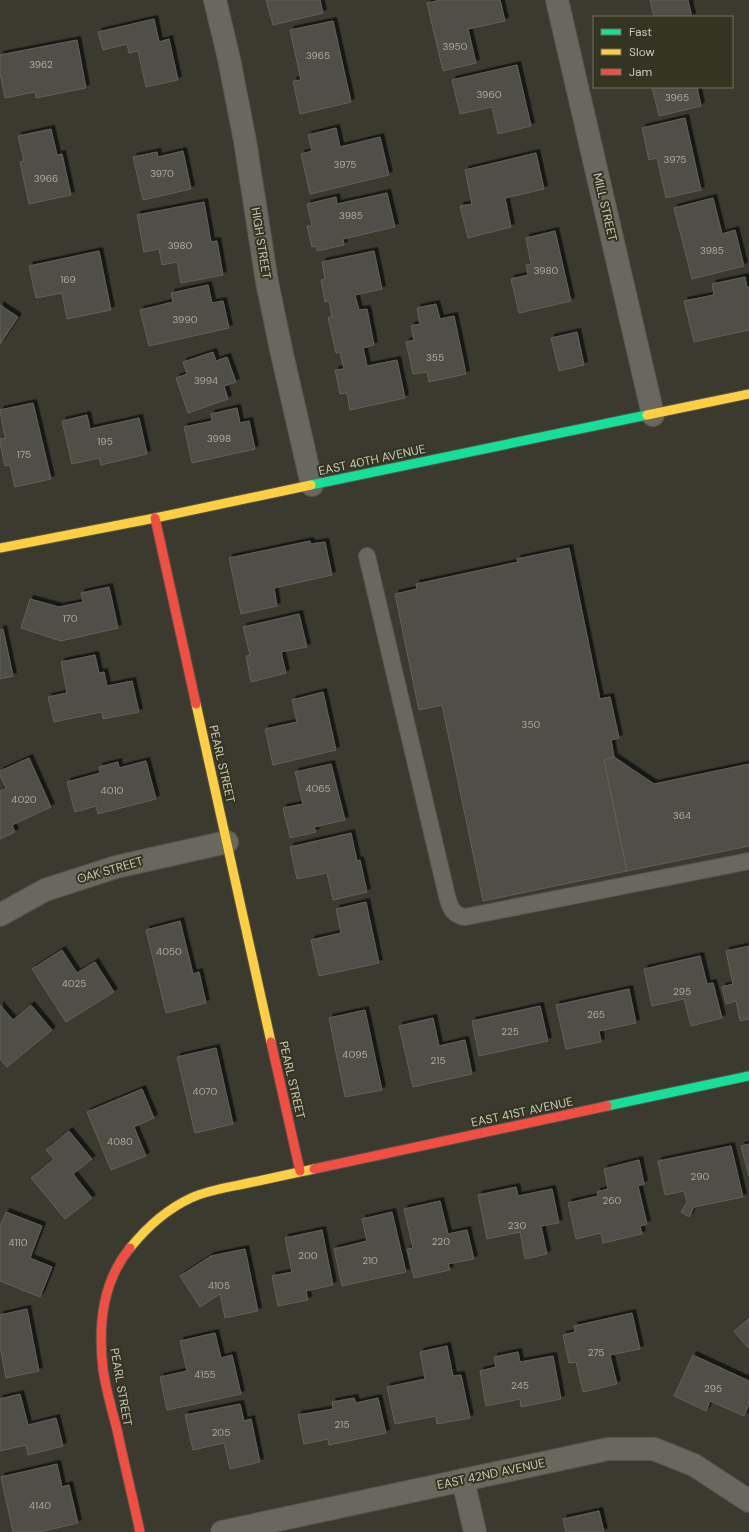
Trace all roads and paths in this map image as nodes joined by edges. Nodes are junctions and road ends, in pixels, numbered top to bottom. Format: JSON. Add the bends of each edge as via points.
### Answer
{"nodes":[{"id":1,"x":215,"y":0,"type":"edge"},
{"id":2,"x":557,"y":0,"type":"edge"},
{"id":3,"x":749,"y":394,"type":"edge"},
{"id":4,"x":654,"y":415,"type":"junction"},
{"id":5,"x":312,"y":485,"type":"junction"},
{"id":6,"x":155,"y":518,"type":"junction"},
{"id":7,"x":0,"y":548,"type":"edge"},
{"id":8,"x":367,"y":556,"type":"dead end"},
{"id":9,"x":227,"y":842,"type":"junction"},
{"id":10,"x":749,"y":861,"type":"edge"},
{"id":11,"x":0,"y":915,"type":"edge"},
{"id":12,"x":749,"y":1076,"type":"edge"},
{"id":13,"x":300,"y":1171,"type":"junction"},
{"id":14,"x":463,"y":1480,"type":"junction"},
{"id":15,"x":749,"y":1501,"type":"edge"},
{"id":16,"x":140,"y":1532,"type":"edge"},
{"id":17,"x":222,"y":1532,"type":"edge"},
{"id":18,"x":475,"y":1532,"type":"edge"}],
"edges":[{"from":1,"to":5,"type":"street","name":"HIGH STREET","via":[[245,141],[267,282]]},
{"from":2,"to":4,"type":"street","name":"MILL STREET"},
{"from":3,"to":4,"type":"street","name":"EAST 40TH AVENUE"},
{"from":4,"to":5,"type":"street","name":"EAST 40TH AVENUE"},
{"from":5,"to":6,"type":"street","name":"EAST 40TH AVENUE"},
{"from":6,"to":7,"type":"street","name":"EAST 40TH AVENUE"},
{"from":6,"to":9,"type":"street","name":"PEARL STREET"},
{"from":8,"to":10,"type":"lane","via":[[448,900],[452,911],[458,916],[465,917]]},
{"from":9,"to":11,"type":"street","name":"OAK STREET","via":[[116,866],[46,890]]},
{"from":9,"to":13,"type":"street","name":"PEARL STREET"},
{"from":12,"to":13,"type":"street","name":"EAST 41ST AVENUE"},
{"from":13,"to":16,"type":"street","name":"PEARL STREET","via":[[216,1190],[188,1199],[165,1212],[143,1230],[129,1247],[110,1285],[101,1324],[103,1370]]},
{"from":14,"to":15,"type":"street","name":"EAST 42ND AVENUE","via":[[608,1449],[654,1449],[694,1465]]},
{"from":14,"to":17,"type":"street","name":"EAST 42ND AVENUE"},
{"from":14,"to":18,"type":"street"}]}
